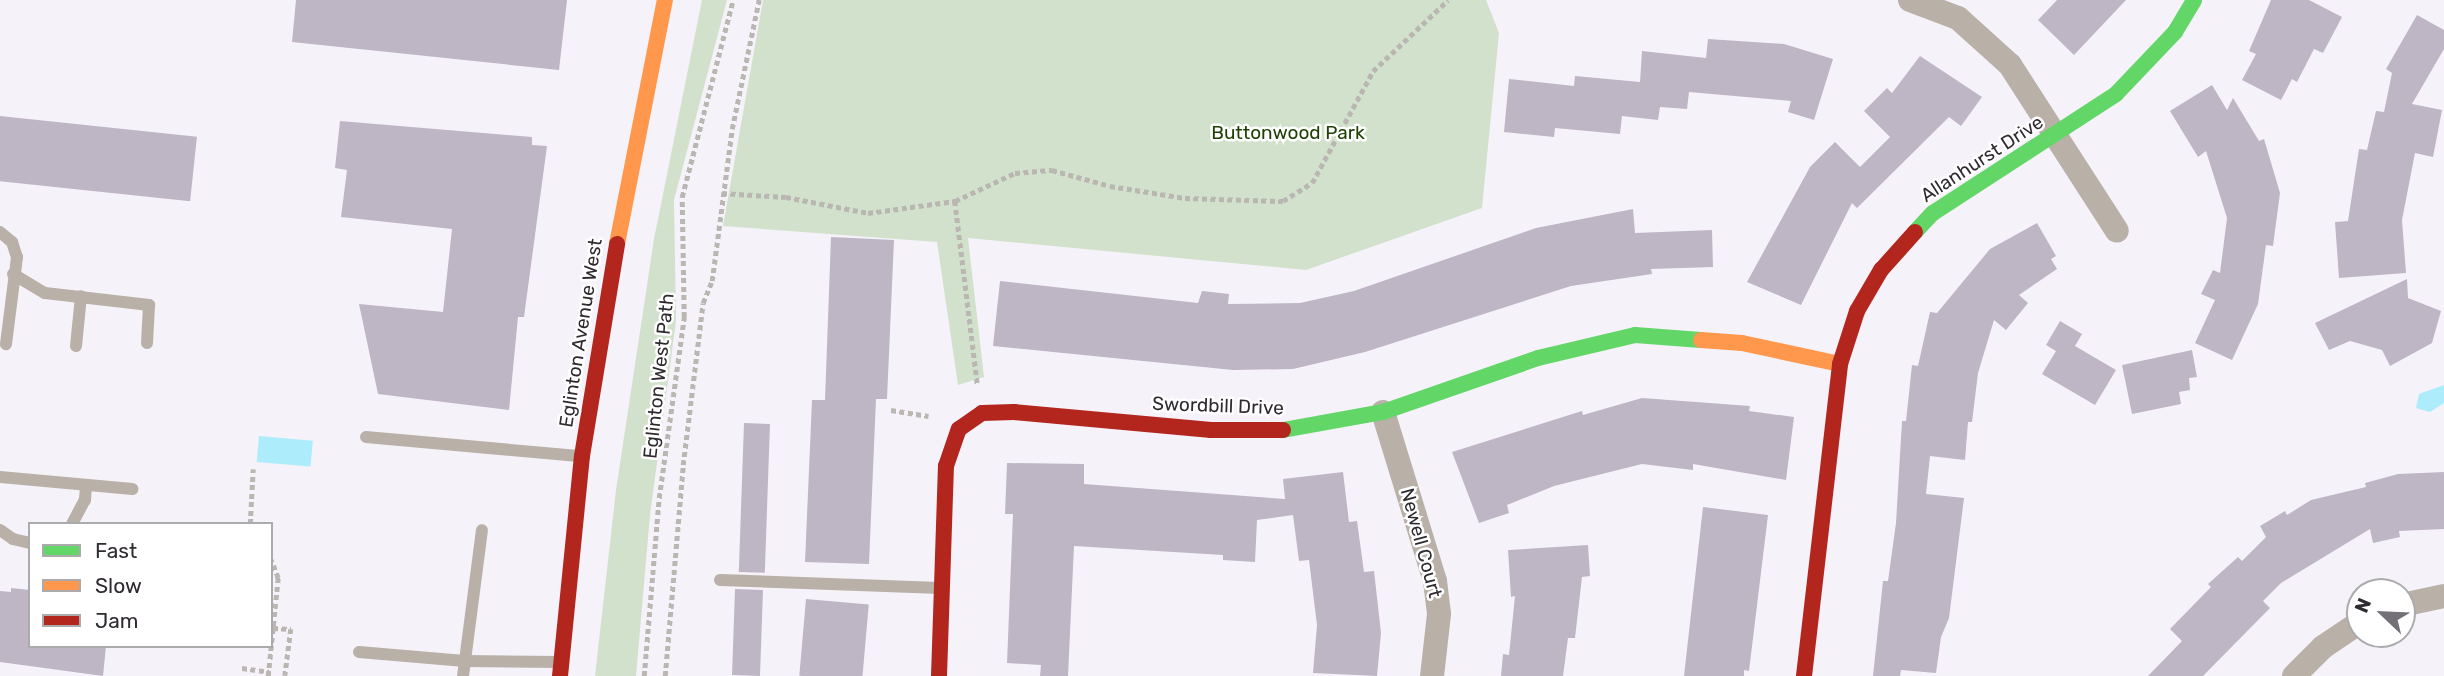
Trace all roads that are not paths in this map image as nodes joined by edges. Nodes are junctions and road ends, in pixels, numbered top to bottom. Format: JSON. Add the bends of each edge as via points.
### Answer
{"nodes":[{"id":1,"x":665,"y":0,"type":"edge"},
{"id":2,"x":1909,"y":0,"type":"edge"},
{"id":3,"x":2194,"y":0,"type":"edge"},
{"id":4,"x":2056,"y":136,"type":"junction"},
{"id":5,"x":2116,"y":231,"type":"dead end"},
{"id":6,"x":0,"y":232,"type":"edge"},
{"id":7,"x":13,"y":274,"type":"junction"},
{"id":8,"x":0,"y":285,"type":"edge"},
{"id":9,"x":81,"y":296,"type":"junction"},
{"id":10,"x":147,"y":343,"type":"dead end"},
{"id":11,"x":6,"y":344,"type":"dead end"},
{"id":12,"x":76,"y":346,"type":"dead end"},
{"id":13,"x":1840,"y":365,"type":"junction"},
{"id":14,"x":1383,"y":412,"type":"junction"},
{"id":15,"x":366,"y":437,"type":"dead end"},
{"id":16,"x":582,"y":456,"type":"junction"},
{"id":17,"x":0,"y":477,"type":"edge"},
{"id":18,"x":86,"y":485,"type":"junction"},
{"id":19,"x":132,"y":489,"type":"dead end"},
{"id":20,"x":73,"y":522,"type":"edge"},
{"id":21,"x":0,"y":530,"type":"edge"},
{"id":22,"x":481,"y":530,"type":"dead end"},
{"id":23,"x":28,"y":542,"type":"edge"},
{"id":24,"x":720,"y":580,"type":"dead end"},
{"id":25,"x":942,"y":588,"type":"junction"},
{"id":26,"x":2444,"y":596,"type":"edge"},
{"id":27,"x":2416,"y":603,"type":"edge"},
{"id":28,"x":2346,"y":631,"type":"edge"},
{"id":29,"x":359,"y":652,"type":"dead end"},
{"id":30,"x":465,"y":661,"type":"junction"},
{"id":31,"x":561,"y":669,"type":"edge"},
{"id":32,"x":463,"y":676,"type":"edge"},
{"id":33,"x":939,"y":676,"type":"edge"},
{"id":34,"x":1432,"y":676,"type":"edge"},
{"id":35,"x":1804,"y":676,"type":"edge"},
{"id":36,"x":2294,"y":676,"type":"edge"}],
"edges":[{"from":1,"to":16,"type":"street","name":"Eglinton Avenue West","via":[[624,204]]},
{"from":2,"to":4,"type":"street","via":[[1958,18],[1989,41]]},
{"from":3,"to":4,"type":"street","name":"Allanhurst Drive","via":[[2138,75]]},
{"from":4,"to":5,"type":"street"},
{"from":4,"to":13,"type":"street","name":"Allanhurst Drive","via":[[1981,180],[1906,239],[1857,311]]},
{"from":6,"to":7,"type":"lane","via":[[15,249]]},
{"from":7,"to":8,"type":"lane"},
{"from":7,"to":9,"type":"lane","via":[[45,293]]},
{"from":7,"to":11,"type":"lane"},
{"from":9,"to":10,"type":"lane","via":[[149,305]]},
{"from":9,"to":12,"type":"lane"},
{"from":13,"to":14,"type":"street","name":"Swordbill Drive","via":[[1723,341],[1635,335],[1538,358]]},
{"from":13,"to":35,"type":"street","name":"Allanhurst Drive"},
{"from":14,"to":25,"type":"street","name":"Swordbill Drive","via":[[1265,432],[982,413],[959,429],[951,444]]},
{"from":14,"to":34,"type":"street","name":"Newell Court","via":[[1435,581],[1439,614]]},
{"from":15,"to":16,"type":"lane"},
{"from":16,"to":31,"type":"street","name":"Eglinton Avenue West"},
{"from":17,"to":18,"type":"lane"},
{"from":18,"to":19,"type":"lane"},
{"from":18,"to":20,"type":"lane","via":[[85,500]]},
{"from":21,"to":23,"type":"lane"},
{"from":22,"to":30,"type":"lane"},
{"from":24,"to":25,"type":"lane"},
{"from":25,"to":33,"type":"street"},
{"from":26,"to":27,"type":"street"},
{"from":28,"to":36,"type":"street"},
{"from":29,"to":30,"type":"lane"},
{"from":30,"to":31,"type":"lane"},
{"from":30,"to":32,"type":"lane"}]}
